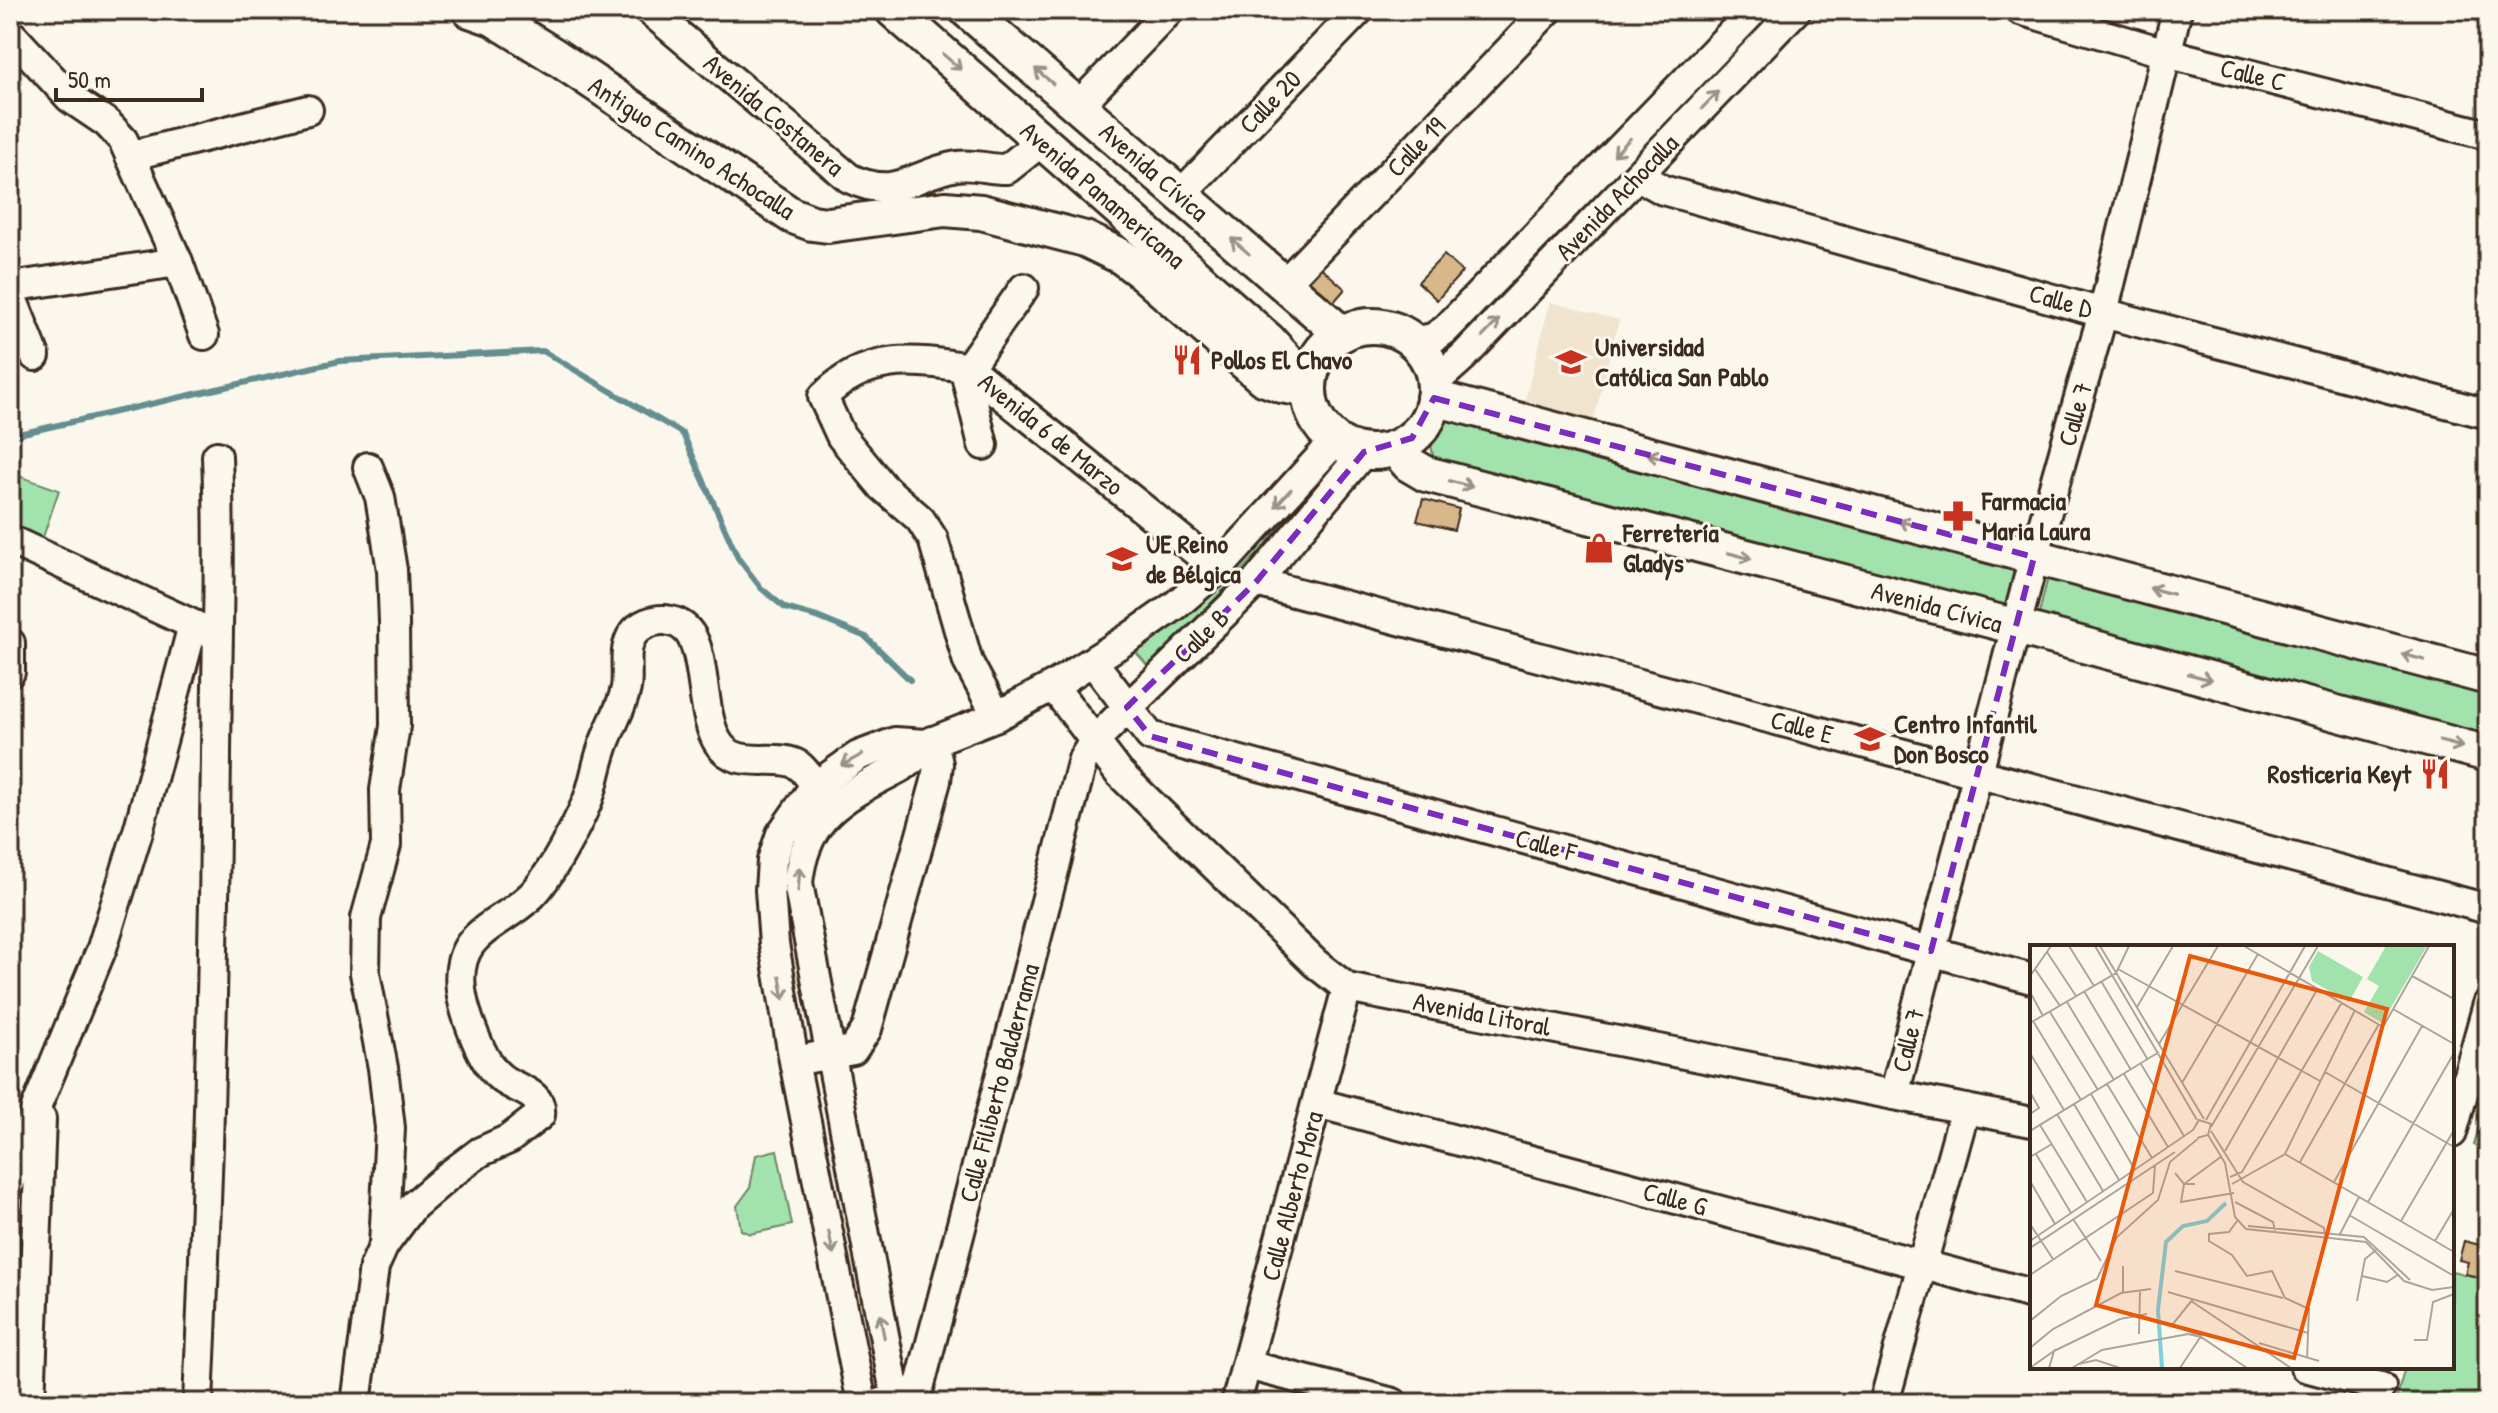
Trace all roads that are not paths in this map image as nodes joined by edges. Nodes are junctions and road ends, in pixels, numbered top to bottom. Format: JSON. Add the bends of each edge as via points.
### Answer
{"nodes":[{"id":1,"x":470,"y":10,"type":"edge"},
{"id":2,"x":649,"y":10,"type":"edge"},
{"id":3,"x":893,"y":10,"type":"edge"},
{"id":4,"x":1170,"y":10,"type":"edge"},
{"id":5,"x":1359,"y":10,"type":"edge"},
{"id":6,"x":1548,"y":10,"type":"edge"},
{"id":7,"x":1754,"y":10,"type":"edge"},
{"id":8,"x":1796,"y":10,"type":"edge"},
{"id":9,"x":2020,"y":10,"type":"edge"},
{"id":10,"x":2177,"y":10,"type":"edge"},
{"id":11,"x":974,"y":12,"type":"edge"},
{"id":12,"x":10,"y":33,"type":"edge"},
{"id":13,"x":2166,"y":53,"type":"junction"},
{"id":14,"x":1078,"y":106,"type":"junction"},
{"id":15,"x":308,"y":110,"type":"dead end"},
{"id":16,"x":2488,"y":135,"type":"edge"},
{"id":17,"x":1042,"y":141,"type":"junction"},
{"id":18,"x":130,"y":156,"type":"junction"},
{"id":19,"x":1640,"y":173,"type":"junction"},
{"id":20,"x":1180,"y":195,"type":"junction"},
{"id":21,"x":178,"y":262,"type":"junction"},
{"id":22,"x":1284,"y":284,"type":"junction"},
{"id":23,"x":1024,"y":288,"type":"dead end"},
{"id":24,"x":10,"y":290,"type":"edge"},
{"id":25,"x":2103,"y":313,"type":"junction"},
{"id":26,"x":1342,"y":334,"type":"junction"},
{"id":27,"x":204,"y":335,"type":"dead end"},
{"id":28,"x":1414,"y":342,"type":"junction"},
{"id":29,"x":35,"y":356,"type":"dead end"},
{"id":30,"x":968,"y":368,"type":"junction"},
{"id":31,"x":1309,"y":387,"type":"junction"},
{"id":32,"x":1434,"y":390,"type":"junction"},
{"id":33,"x":2488,"y":414,"type":"edge"},
{"id":34,"x":983,"y":445,"type":"dead end"},
{"id":35,"x":1365,"y":447,"type":"junction"},
{"id":36,"x":217,"y":456,"type":"dead end"},
{"id":37,"x":368,"y":467,"type":"dead end"},
{"id":38,"x":10,"y":540,"type":"edge"},
{"id":39,"x":2034,"y":557,"type":"junction"},
{"id":40,"x":1218,"y":569,"type":"junction"},
{"id":41,"x":1256,"y":582,"type":"junction"},
{"id":42,"x":2017,"y":627,"type":"junction"},
{"id":43,"x":205,"y":630,"type":"junction"},
{"id":44,"x":10,"y":643,"type":"edge"},
{"id":45,"x":1093,"y":662,"type":"junction"},
{"id":46,"x":10,"y":672,"type":"edge"},
{"id":47,"x":2488,"y":677,"type":"edge"},
{"id":48,"x":1053,"y":686,"type":"junction"},
{"id":49,"x":1127,"y":707,"type":"junction"},
{"id":50,"x":997,"y":716,"type":"junction"},
{"id":51,"x":1094,"y":741,"type":"junction"},
{"id":52,"x":930,"y":742,"type":"junction"},
{"id":53,"x":2488,"y":754,"type":"edge"},
{"id":54,"x":1979,"y":774,"type":"junction"},
{"id":55,"x":824,"y":796,"type":"junction"},
{"id":56,"x":2488,"y":909,"type":"edge"},
{"id":57,"x":1931,"y":951,"type":"junction"},
{"id":58,"x":2030,"y":978,"type":"edge"},
{"id":59,"x":1347,"y":988,"type":"junction"},
{"id":60,"x":2488,"y":1004,"type":"edge"},
{"id":61,"x":829,"y":1055,"type":"junction"},
{"id":62,"x":794,"y":1061,"type":"junction"},
{"id":63,"x":1894,"y":1095,"type":"junction"},
{"id":64,"x":2457,"y":1096,"type":"edge"},
{"id":65,"x":38,"y":1103,"type":"junction"},
{"id":66,"x":1317,"y":1103,"type":"junction"},
{"id":67,"x":1965,"y":1109,"type":"junction"},
{"id":68,"x":2454,"y":1118,"type":"edge"},
{"id":69,"x":2030,"y":1122,"type":"edge"},
{"id":70,"x":10,"y":1182,"type":"edge"},
{"id":71,"x":384,"y":1245,"type":"junction"},
{"id":72,"x":1921,"y":1265,"type":"junction"},
{"id":73,"x":2030,"y":1293,"type":"edge"},
{"id":74,"x":1247,"y":1365,"type":"junction"},
{"id":75,"x":2313,"y":1369,"type":"edge"},
{"id":76,"x":2381,"y":1386,"type":"edge"},
{"id":77,"x":891,"y":1402,"type":"edge"},
{"id":78,"x":30,"y":1403,"type":"edge"},
{"id":79,"x":198,"y":1403,"type":"edge"},
{"id":80,"x":356,"y":1403,"type":"edge"},
{"id":81,"x":862,"y":1403,"type":"edge"},
{"id":82,"x":1236,"y":1403,"type":"edge"},
{"id":83,"x":1393,"y":1403,"type":"edge"},
{"id":84,"x":1884,"y":1403,"type":"edge"}],
"edges":[{"from":1,"to":31,"type":"main road","name":"Antiguo Camino Achocalla","via":[[493,18],[556,57],[791,215],[828,225],[945,209],[981,212],[1085,239],[1142,272],[1263,378]]},
{"from":2,"to":17,"type":"street","name":"Avenida Costanera","via":[[862,185],[903,186],[956,166],[1007,169]]},
{"from":3,"to":17,"type":"main road","name":"Avenida Panamericana","one_way":true},
{"from":4,"to":14,"type":"street"},
{"from":5,"to":20,"type":"street","name":"Calle 20"},
{"from":6,"to":22,"type":"street","name":"Calle 19"},
{"from":7,"to":28,"type":"street","name":"Avenida Achocalla","one_way":true,"via":[[1445,330]]},
{"from":19,"to":8,"type":"street","name":"Avenida Achocalla","one_way":true},
{"from":9,"to":13,"type":"street","name":"Calle C"},
{"from":10,"to":13,"type":"street","name":"Calle 7"},
{"from":14,"to":11,"type":"main road","name":"Avenida Cívica","one_way":true},
{"from":12,"to":18,"type":"street","via":[[70,98],[107,123]]},
{"from":13,"to":16,"type":"street","name":"Calle C"},
{"from":13,"to":25,"type":"street","name":"Calle 7"},
{"from":14,"to":20,"type":"main road","name":"Avenida Cívica"},
{"from":15,"to":18,"type":"street"},
{"from":17,"to":31,"type":"main road","name":"Avenida Panamericana","via":[[1268,340]]},
{"from":18,"to":21,"type":"street"},
{"from":19,"to":25,"type":"street","name":"Calle D","via":[[1663,190]]},
{"from":32,"to":19,"type":"street","name":"Avenida Achocalla","one_way":true},
{"from":22,"to":20,"type":"main road","name":"Avenida Cívica","one_way":true},
{"from":21,"to":24,"type":"street"},
{"from":21,"to":27,"type":"street"},
{"from":22,"to":26,"type":"main road","name":"Avenida Cívica"},
{"from":23,"to":30,"type":"street"},
{"from":24,"to":29,"type":"street"},
{"from":25,"to":33,"type":"street","name":"Calle D"},
{"from":25,"to":39,"type":"street","name":"Calle 7"},
{"from":26,"to":28,"type":"main road","via":[[1383,327]]},
{"from":26,"to":31,"type":"main road","via":[[1315,360]]},
{"from":28,"to":32,"type":"main road","via":[[1428,360]]},
{"from":30,"to":34,"type":"street"},
{"from":30,"to":40,"type":"street","name":"Avenida 6 de Marzo"},
{"from":30,"to":50,"type":"street","name":"Avenida 6 de Marzo","via":[[915,360],[881,364],[857,370],[823,397],[841,436],[933,539],[968,662]]},
{"from":31,"to":35,"type":"main road","via":[[1323,430]]},
{"from":32,"to":35,"type":"main road","via":[[1423,427],[1412,438]]},
{"from":39,"to":32,"type":"main road","one_way":true},
{"from":35,"to":40,"type":"street","name":"Calle B","one_way":true},
{"from":35,"to":41,"type":"street","name":"Calle B"},
{"from":35,"to":42,"type":"main road","name":"Avenida Cívica","one_way":true,"via":[[1426,474]]},
{"from":36,"to":43,"type":"street","via":[[219,533]]},
{"from":37,"to":71,"type":"street","via":[[383,512],[394,622],[395,726],[385,790],[386,845],[366,918],[365,973],[390,1128]]},
{"from":38,"to":43,"type":"street"},
{"from":39,"to":42,"type":"street","name":"Calle 7"},
{"from":47,"to":39,"type":"main road","one_way":true},
{"from":40,"to":45,"type":"street","name":"Calle B"},
{"from":41,"to":49,"type":"street","name":"Calle B"},
{"from":41,"to":54,"type":"street","name":"Calle E"},
{"from":42,"to":53,"type":"main road","name":"Avenida Cívica","one_way":true},
{"from":42,"to":54,"type":"street","name":"Calle 7"},
{"from":43,"to":65,"type":"street","via":[[102,948]]},
{"from":43,"to":79,"type":"street","via":[[208,1175]]},
{"from":44,"to":46,"type":"street"},
{"from":45,"to":48,"type":"street","name":"Calle B"},
{"from":45,"to":49,"type":"street","name":"Calle F"},
{"from":48,"to":50,"type":"street","name":"Calle B"},
{"from":48,"to":51,"type":"street","name":"Avenida Litoral"},
{"from":49,"to":51,"type":"street","name":"Calle B"},
{"from":49,"to":57,"type":"street","name":"Calle F","via":[[1150,736]]},
{"from":50,"to":52,"type":"street","name":"Calle B"},
{"from":51,"to":59,"type":"street","name":"Avenida Litoral","via":[[1130,784]]},
{"from":51,"to":77,"type":"street","name":"Calle Filiberto Balderrama","via":[[1083,759],[920,1385]]},
{"from":52,"to":55,"type":"street","name":"Calle B","via":[[895,742],[858,756]]},
{"from":52,"to":61,"type":"street","via":[[938,764],[936,781],[867,1029],[853,1050]]},
{"from":54,"to":56,"type":"street","name":"Calle E"},
{"from":54,"to":57,"type":"street","name":"Calle 7"},
{"from":61,"to":55,"type":"street","one_way":true,"via":[[798,883],[806,844],[822,817]]},
{"from":55,"to":62,"type":"street","one_way":true,"via":[[781,834],[772,861],[774,944]]},
{"from":55,"to":71,"type":"street","via":[[798,765],[740,758],[725,751],[707,715],[690,633],[678,623],[655,620],[632,634],[626,688],[580,816],[532,895],[481,931],[463,955],[461,990],[480,1048],[498,1076],[535,1096],[540,1115],[448,1176],[413,1206]]},
{"from":57,"to":58,"type":"street","name":"Calle F"},
{"from":57,"to":63,"type":"street","name":"Calle 7"},
{"from":59,"to":63,"type":"street","name":"Avenida Litoral"},
{"from":59,"to":66,"type":"street","name":"Calle Alberto Mora"},
{"from":60,"to":64,"type":"street"},
{"from":61,"to":62,"type":"street"},
{"from":77,"to":61,"type":"street","one_way":true},
{"from":62,"to":81,"type":"street","one_way":true},
{"from":63,"to":67,"type":"street","name":"Avenida Litoral"},
{"from":64,"to":68,"type":"street"},
{"from":65,"to":70,"type":"street"},
{"from":65,"to":78,"type":"street"},
{"from":66,"to":72,"type":"street","name":"Calle G"},
{"from":66,"to":74,"type":"street","name":"Calle Alberto Mora"},
{"from":67,"to":69,"type":"street","name":"Avenida Litoral"},
{"from":67,"to":72,"type":"street"},
{"from":71,"to":80,"type":"street","via":[[374,1267]]},
{"from":72,"to":73,"type":"street","name":"Calle G"},
{"from":72,"to":84,"type":"street"},
{"from":74,"to":82,"type":"street","name":"Calle Alberto Mora"},
{"from":74,"to":83,"type":"street"},
{"from":75,"to":76,"type":"street"}]}
